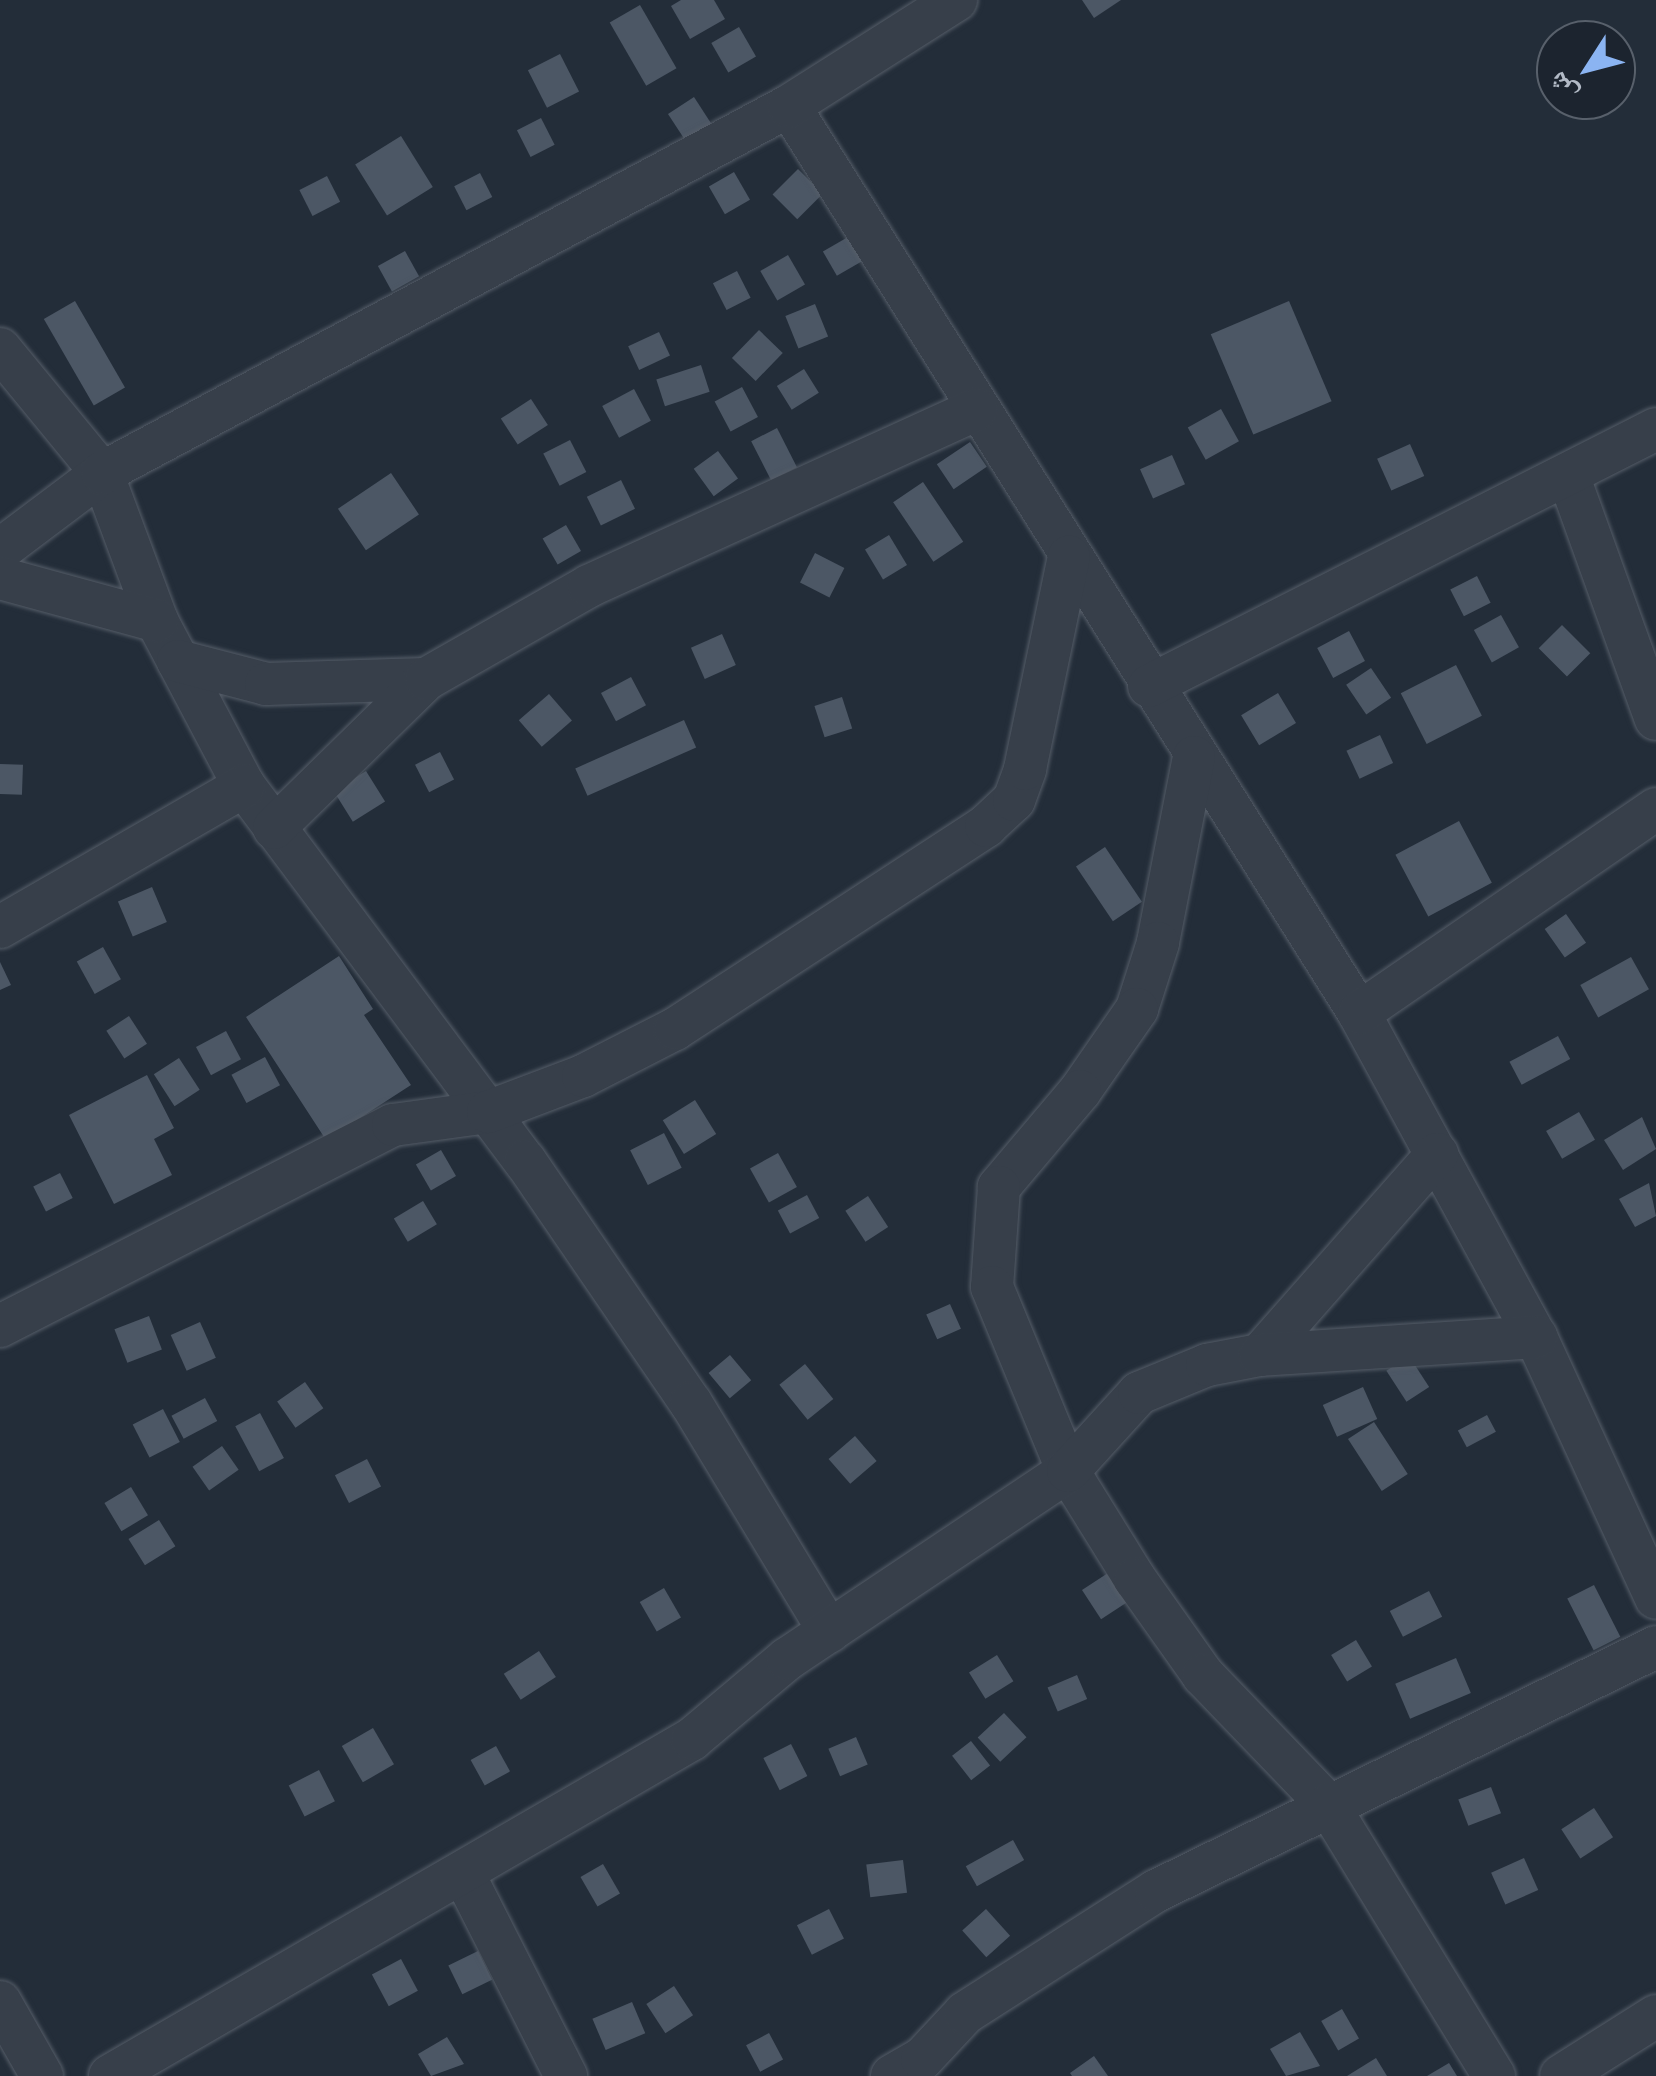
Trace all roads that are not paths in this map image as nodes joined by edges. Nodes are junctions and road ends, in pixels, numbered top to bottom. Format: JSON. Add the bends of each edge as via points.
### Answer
{"nodes":[{"id":1,"x":956,"y":0,"type":"edge"},
{"id":2,"x":789,"y":106,"type":"junction"},
{"id":3,"x":0,"y":349,"type":"edge"},
{"id":4,"x":977,"y":409,"type":"junction"},
{"id":5,"x":1656,"y":429,"type":"edge"},
{"id":6,"x":102,"y":472,"type":"junction"},
{"id":7,"x":1568,"y":475,"type":"junction"},
{"id":8,"x":0,"y":550,"type":"edge"},
{"id":9,"x":1069,"y":556,"type":"junction"},
{"id":10,"x":0,"y":578,"type":"edge"},
{"id":11,"x":156,"y":621,"type":"junction"},
{"id":12,"x":178,"y":660,"type":"junction"},
{"id":13,"x":426,"y":679,"type":"junction"},
{"id":14,"x":1148,"y":686,"type":"junction"},
{"id":15,"x":1656,"y":719,"type":"edge"},
{"id":16,"x":1194,"y":757,"type":"junction"},
{"id":17,"x":244,"y":786,"type":"junction"},
{"id":18,"x":1656,"y":809,"type":"edge"},
{"id":19,"x":274,"y":828,"type":"junction"},
{"id":20,"x":0,"y":927,"type":"edge"},
{"id":21,"x":1359,"y":1013,"type":"junction"},
{"id":22,"x":488,"y":1112,"type":"junction"},
{"id":23,"x":1437,"y":1154,"type":"junction"},
{"id":24,"x":0,"y":1326,"type":"edge"},
{"id":25,"x":1536,"y":1337,"type":"junction"},
{"id":26,"x":1260,"y":1355,"type":"junction"},
{"id":27,"x":1068,"y":1472,"type":"junction"},
{"id":28,"x":1656,"y":1598,"type":"edge"},
{"id":29,"x":829,"y":1632,"type":"junction"},
{"id":30,"x":1656,"y":1647,"type":"edge"},
{"id":31,"x":1328,"y":1806,"type":"junction"},
{"id":32,"x":462,"y":1873,"type":"junction"},
{"id":33,"x":0,"y":2002,"type":"edge"},
{"id":34,"x":1656,"y":2016,"type":"edge"},
{"id":35,"x":42,"y":2076,"type":"edge"},
{"id":36,"x":110,"y":2076,"type":"edge"},
{"id":37,"x":566,"y":2076,"type":"edge"},
{"id":38,"x":892,"y":2076,"type":"edge"},
{"id":39,"x":1494,"y":2076,"type":"edge"},
{"id":40,"x":1561,"y":2076,"type":"edge"}],
"edges":[{"from":1,"to":2,"type":"street"},
{"from":2,"to":4,"type":"street","via":[[888,256]]},
{"from":2,"to":6,"type":"street"},
{"from":3,"to":6,"type":"street"},
{"from":4,"to":9,"type":"street"},
{"from":4,"to":13,"type":"street","via":[[589,586]]},
{"from":5,"to":7,"type":"street"},
{"from":6,"to":8,"type":"street"},
{"from":6,"to":11,"type":"street"},
{"from":7,"to":14,"type":"street"},
{"from":7,"to":15,"type":"street"},
{"from":9,"to":14,"type":"street"},
{"from":9,"to":22,"type":"street","via":[[1014,800],[986,826],[675,1028],[583,1076]]},
{"from":10,"to":11,"type":"street"},
{"from":11,"to":12,"type":"street"},
{"from":12,"to":13,"type":"street","via":[[266,684]]},
{"from":12,"to":17,"type":"street"},
{"from":13,"to":19,"type":"street"},
{"from":14,"to":16,"type":"street"},
{"from":16,"to":21,"type":"street"},
{"from":16,"to":27,"type":"street","via":[[1158,942],[1137,1009],[1000,1187],[992,1287]]},
{"from":17,"to":19,"type":"street"},
{"from":17,"to":20,"type":"street"},
{"from":18,"to":21,"type":"street"},
{"from":19,"to":22,"type":"street"},
{"from":21,"to":23,"type":"street"},
{"from":22,"to":24,"type":"street","via":[[393,1126]]},
{"from":22,"to":29,"type":"street","via":[[691,1403]]},
{"from":23,"to":25,"type":"street"},
{"from":23,"to":26,"type":"street"},
{"from":25,"to":26,"type":"street"},
{"from":25,"to":28,"type":"street"},
{"from":26,"to":27,"type":"street","via":[[1207,1365],[1138,1393]]},
{"from":27,"to":29,"type":"street"},
{"from":27,"to":31,"type":"street","via":[[1203,1674]]},
{"from":29,"to":32,"type":"street","via":[[692,1739]]},
{"from":30,"to":31,"type":"street"},
{"from":31,"to":38,"type":"street","via":[[1156,1890],[965,2013],[922,2060]]},
{"from":31,"to":39,"type":"street"},
{"from":32,"to":36,"type":"street"},
{"from":32,"to":37,"type":"street"},
{"from":33,"to":35,"type":"street"},
{"from":34,"to":40,"type":"street"}]}
